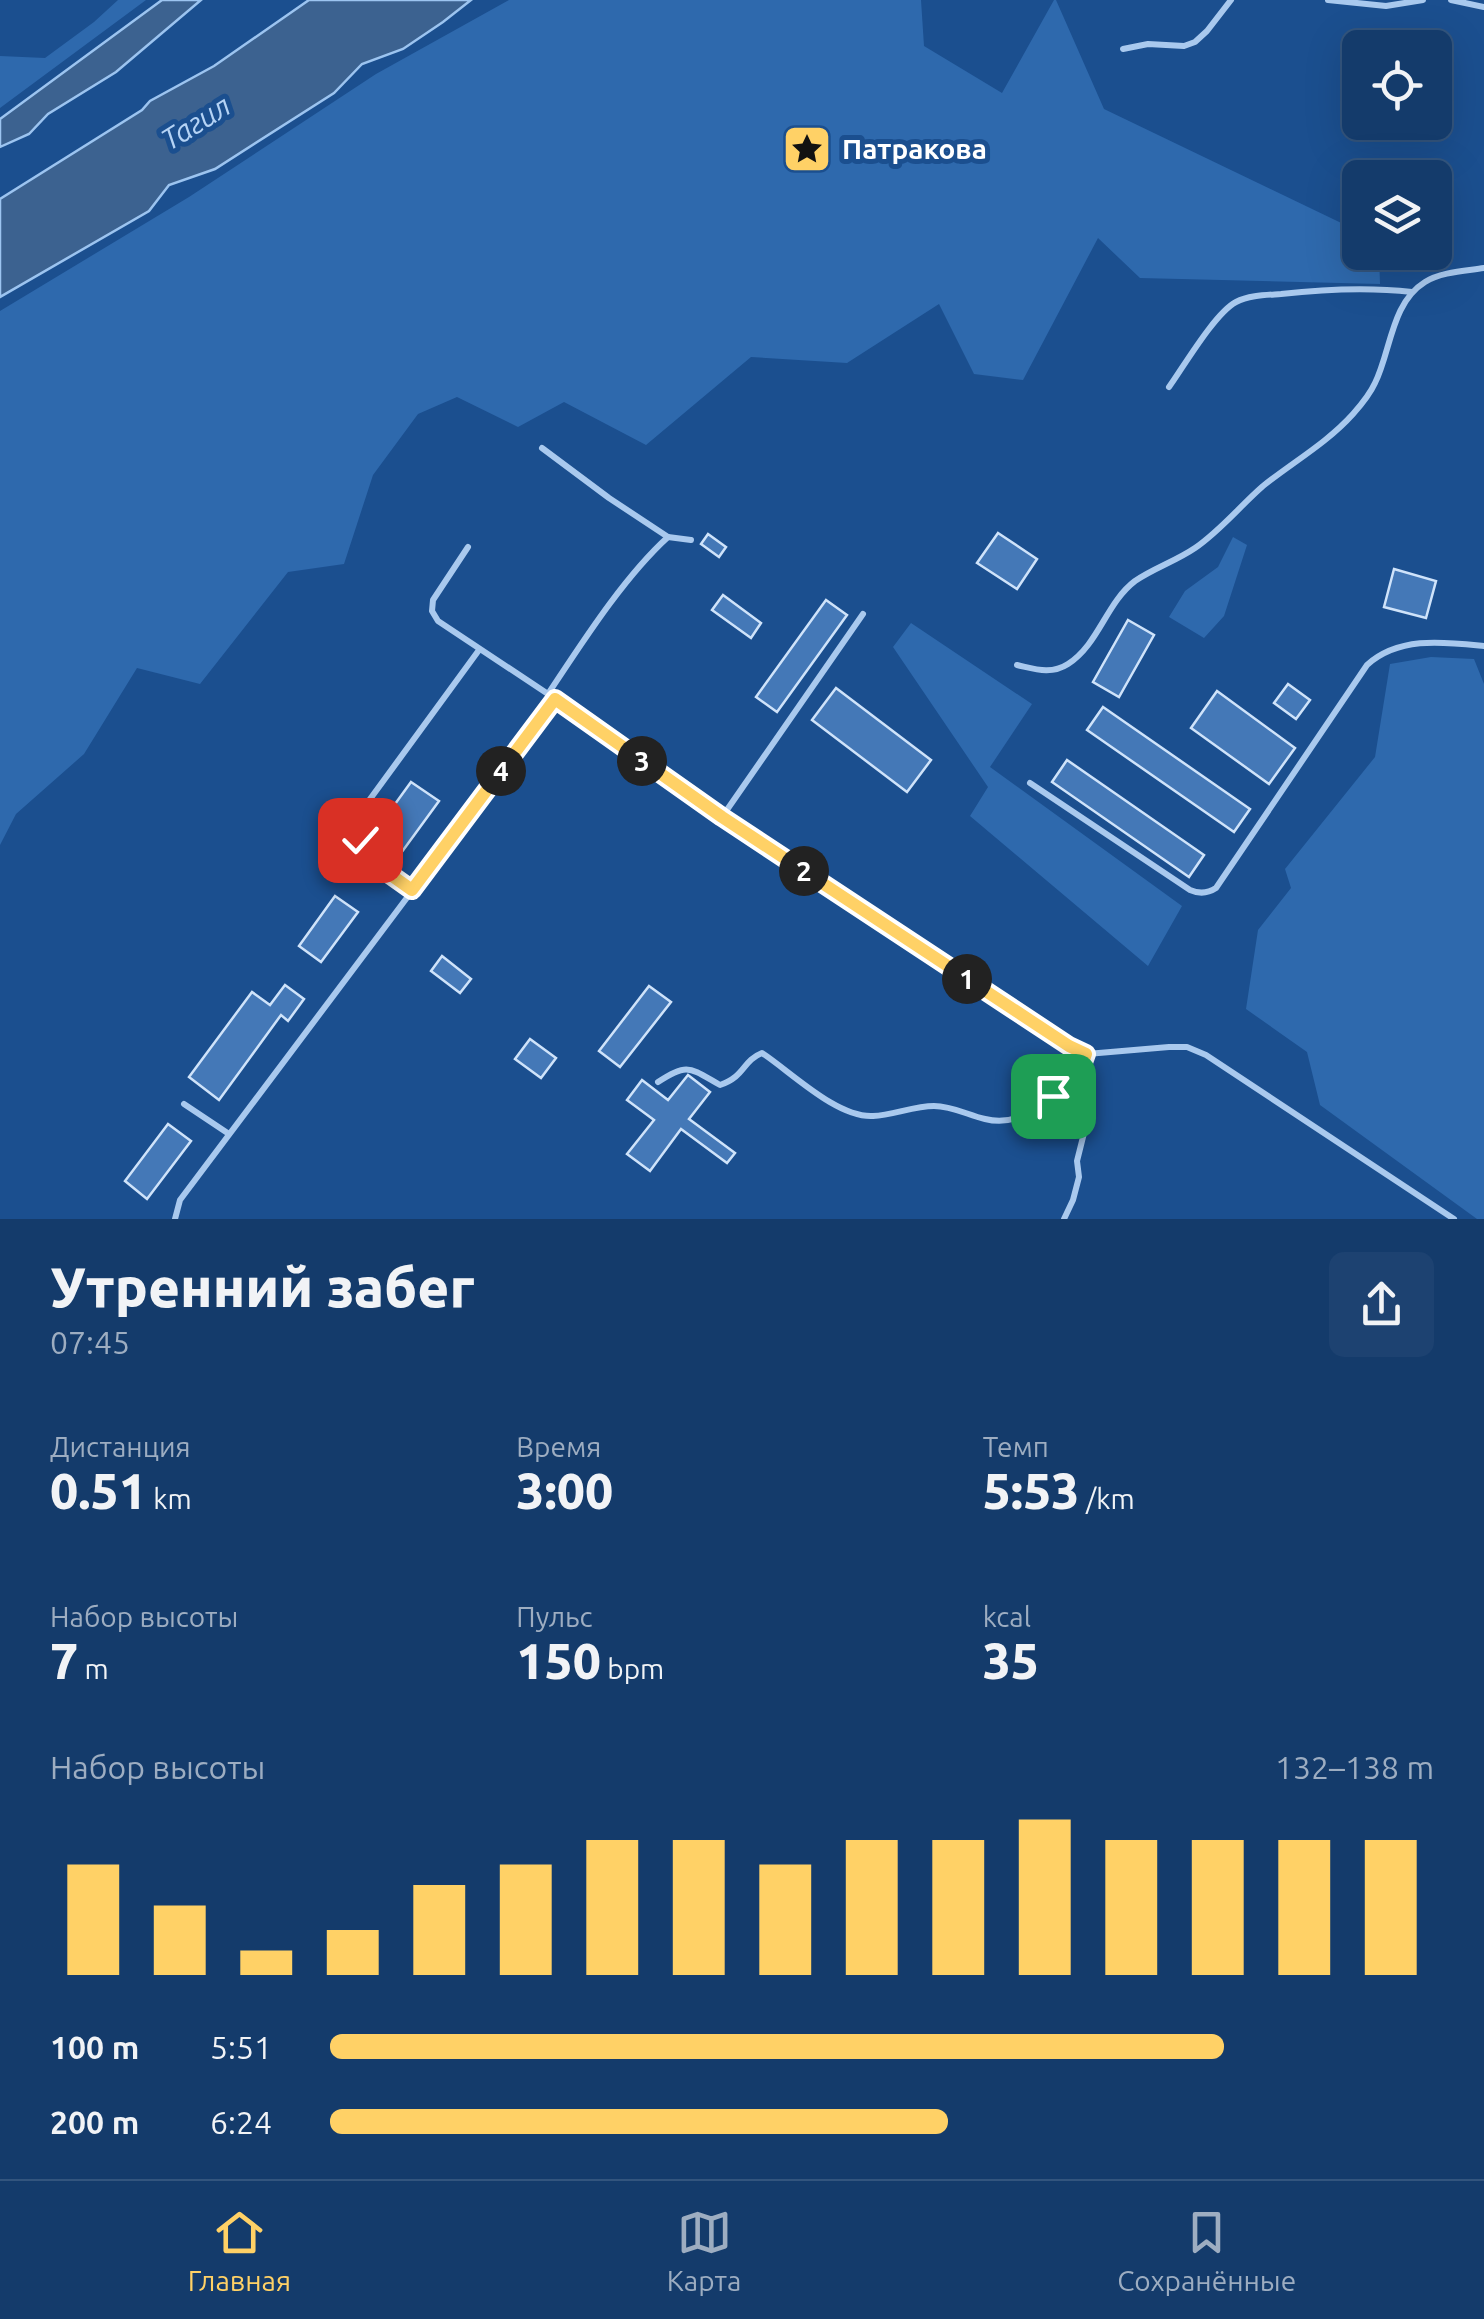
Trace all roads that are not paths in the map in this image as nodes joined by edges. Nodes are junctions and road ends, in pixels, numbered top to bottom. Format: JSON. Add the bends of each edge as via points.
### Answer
{"nodes":[{"id":1,"x":1231,"y":0,"type":"edge"},
{"id":2,"x":1328,"y":0,"type":"edge"},
{"id":3,"x":1422,"y":0,"type":"edge"},
{"id":4,"x":1451,"y":0,"type":"edge"},
{"id":5,"x":1484,"y":7,"type":"edge"},
{"id":6,"x":1123,"y":49,"type":"dead end"},
{"id":7,"x":1484,"y":268,"type":"edge"},
{"id":8,"x":1414,"y":292,"type":"junction"},
{"id":9,"x":1169,"y":387,"type":"dead end"},
{"id":10,"x":542,"y":448,"type":"dead end"},
{"id":11,"x":668,"y":537,"type":"junction"},
{"id":12,"x":691,"y":540,"type":"dead end"},
{"id":13,"x":468,"y":547,"type":"dead end"},
{"id":14,"x":863,"y":614,"type":"dead end"},
{"id":15,"x":1484,"y":646,"type":"edge"},
{"id":16,"x":480,"y":650,"type":"junction"},
{"id":17,"x":1017,"y":664,"type":"dead end"},
{"id":18,"x":552,"y":697,"type":"junction"},
{"id":19,"x":1030,"y":782,"type":"dead end"},
{"id":20,"x":722,"y":817,"type":"junction"},
{"id":21,"x":412,"y":890,"type":"junction"},
{"id":22,"x":1086,"y":1054,"type":"junction"},
{"id":23,"x":1081,"y":1068,"type":"junction"},
{"id":24,"x":658,"y":1082,"type":"dead end"},
{"id":25,"x":184,"y":1104,"type":"dead end"},
{"id":26,"x":229,"y":1134,"type":"junction"},
{"id":27,"x":175,"y":1219,"type":"edge"},
{"id":28,"x":1064,"y":1219,"type":"edge"},
{"id":29,"x":1454,"y":1219,"type":"edge"}],
"edges":[{"from":1,"to":6,"type":"lane","via":[[1195,42]]},
{"from":2,"to":3,"type":"lane","via":[[1386,6]]},
{"from":4,"to":5,"type":"lane"},
{"from":7,"to":8,"type":"lane","via":[[1437,276]]},
{"from":8,"to":9,"type":"lane","via":[[1368,287],[1234,303]]},
{"from":8,"to":17,"type":"lane","via":[[1374,385],[1354,414],[1198,546],[1134,582],[1070,663],[1054,670]]},
{"from":10,"to":11,"type":"lane"},
{"from":11,"to":12,"type":"lane"},
{"from":11,"to":18,"type":"lane","via":[[591,630]]},
{"from":13,"to":16,"type":"lane","via":[[432,612]]},
{"from":14,"to":20,"type":"lane"},
{"from":15,"to":19,"type":"lane","via":[[1413,644],[1367,664],[1210,892],[1190,890]]},
{"from":16,"to":18,"type":"lane"},
{"from":16,"to":21,"type":"lane","via":[[358,821],[367,858]]},
{"from":18,"to":20,"type":"lane"},
{"from":18,"to":21,"type":"lane"},
{"from":20,"to":22,"type":"lane"},
{"from":21,"to":26,"type":"lane"},
{"from":22,"to":23,"type":"lane"},
{"from":22,"to":29,"type":"lane","via":[[1169,1046],[1206,1054]]},
{"from":23,"to":24,"type":"lane","via":[[1024,1118],[1002,1123],[931,1106],[869,1117],[852,1113],[762,1053],[720,1085],[678,1068]]},
{"from":23,"to":28,"type":"lane","via":[[1088,1117],[1074,1200]]},
{"from":25,"to":26,"type":"lane"},
{"from":26,"to":27,"type":"lane","via":[[180,1200]]}]}
